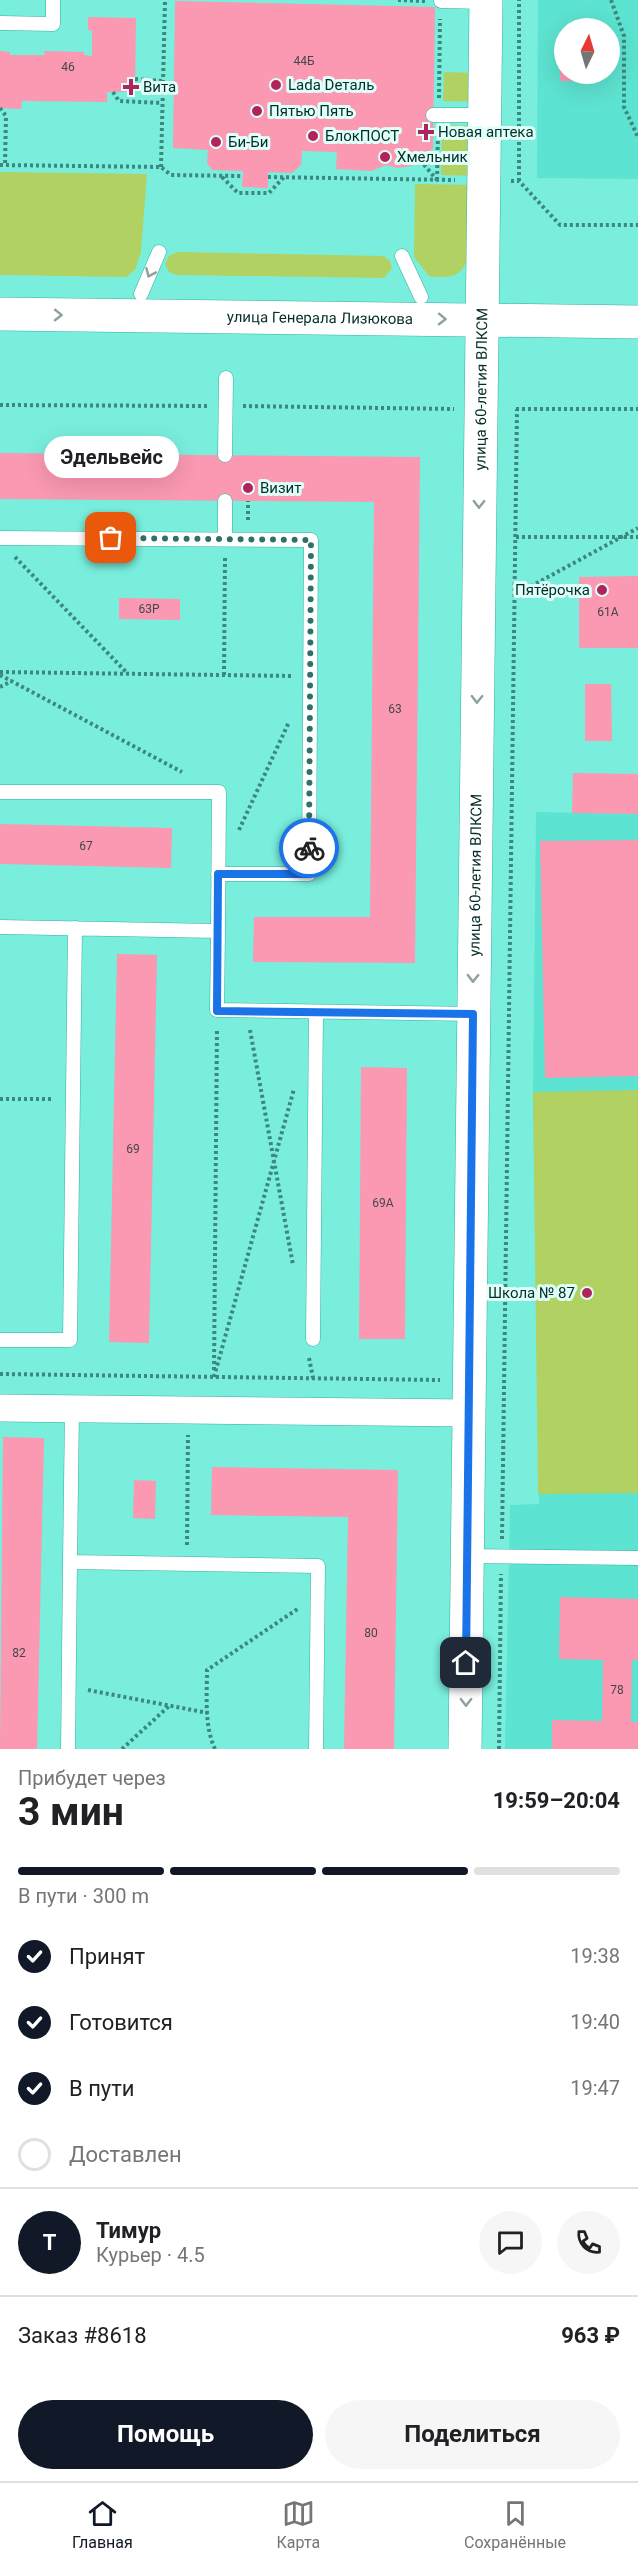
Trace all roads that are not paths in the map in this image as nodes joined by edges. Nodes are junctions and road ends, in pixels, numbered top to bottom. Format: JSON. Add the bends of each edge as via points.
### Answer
{"nodes":[{"id":1,"x":53,"y":0,"type":"edge"},
{"id":2,"x":441,"y":1,"type":"edge"},
{"id":3,"x":486,"y":1,"type":"edge"},
{"id":4,"x":0,"y":23,"type":"edge"},
{"id":5,"x":436,"y":115,"type":"road end"},
{"id":6,"x":484,"y":115,"type":"junction"},
{"id":7,"x":159,"y":252,"type":"dead end"},
{"id":8,"x":402,"y":256,"type":"dead end"},
{"id":9,"x":0,"y":292,"type":"edge"},
{"id":10,"x":141,"y":294,"type":"junction"},
{"id":11,"x":422,"y":297,"type":"junction"},
{"id":12,"x":638,"y":299,"type":"edge"},
{"id":13,"x":482,"y":309,"type":"junction"},
{"id":14,"x":0,"y":314,"type":"edge"},
{"id":15,"x":638,"y":322,"type":"edge"},
{"id":16,"x":226,"y":378,"type":"dead end"},
{"id":17,"x":225,"y":455,"type":"dead end"},
{"id":18,"x":225,"y":501,"type":"dead end"},
{"id":19,"x":225,"y":539,"type":"junction"},
{"id":20,"x":4,"y":543,"type":"edge"},
{"id":21,"x":0,"y":792,"type":"edge"},
{"id":22,"x":218,"y":874,"type":"junction"},
{"id":23,"x":0,"y":927,"type":"edge"},
{"id":24,"x":75,"y":928,"type":"junction"},
{"id":25,"x":218,"y":931,"type":"junction"},
{"id":26,"x":316,"y":1012,"type":"junction"},
{"id":27,"x":473,"y":1014,"type":"junction"},
{"id":28,"x":313,"y":1339,"type":"dead end"},
{"id":29,"x":0,"y":1340,"type":"edge"},
{"id":30,"x":0,"y":1408,"type":"edge"},
{"id":31,"x":72,"y":1409,"type":"junction"},
{"id":32,"x":469,"y":1413,"type":"junction"},
{"id":33,"x":467,"y":1556,"type":"junction"},
{"id":34,"x":638,"y":1557,"type":"edge"},
{"id":35,"x":69,"y":1562,"type":"junction"},
{"id":36,"x":68,"y":1749,"type":"edge"},
{"id":37,"x":316,"y":1749,"type":"edge"},
{"id":38,"x":465,"y":1749,"type":"edge"}],
"edges":[{"from":1,"to":4,"type":"lane","via":[[53,24]]},
{"from":2,"to":3,"type":"lane"},
{"from":3,"to":6,"type":"street","name":"улица 60-летия ВЛКСМ"},
{"from":5,"to":6,"type":"lane"},
{"from":6,"to":13,"type":"street","name":"улица 60-летия ВЛКСМ"},
{"from":7,"to":10,"type":"lane","one_way":true},
{"from":8,"to":11,"type":"lane"},
{"from":9,"to":10,"type":"street","name":"улица Генерала Лизюкова"},
{"from":10,"to":11,"type":"street","name":"улица Генерала Лизюкова"},
{"from":11,"to":13,"type":"street","name":"улица Генерала Лизюкова"},
{"from":12,"to":13,"type":"street","name":"улица Генерала Лизюкова"},
{"from":14,"to":13,"type":"street","name":"улица Генерала Лизюкова","one_way":true,"via":[[227,325]]},
{"from":13,"to":15,"type":"street","name":"улица Генерала Лизюкова"},
{"from":13,"to":27,"type":"street","name":"улица 60-летия ВЛКСМ","one_way":true},
{"from":16,"to":17,"type":"lane"},
{"from":18,"to":19,"type":"lane"},
{"from":19,"to":20,"type":"lane"},
{"from":19,"to":22,"type":"lane","via":[[311,540],[309,874]]},
{"from":21,"to":22,"type":"lane","via":[[219,792]]},
{"from":22,"to":25,"type":"lane"},
{"from":23,"to":24,"type":"lane"},
{"from":24,"to":25,"type":"lane"},
{"from":24,"to":29,"type":"lane","via":[[70,1341]]},
{"from":25,"to":26,"type":"lane","via":[[217,1011]]},
{"from":26,"to":27,"type":"lane"},
{"from":26,"to":28,"type":"lane"},
{"from":27,"to":32,"type":"street","name":"улица 60-летия ВЛКСМ"},
{"from":30,"to":31,"type":"street"},
{"from":31,"to":32,"type":"street"},
{"from":31,"to":35,"type":"lane"},
{"from":32,"to":33,"type":"street","name":"улица 60-летия ВЛКСМ"},
{"from":33,"to":34,"type":"lane"},
{"from":33,"to":38,"type":"street","name":"улица 60-летия ВЛКСМ","one_way":true},
{"from":35,"to":36,"type":"lane"},
{"from":35,"to":37,"type":"lane","via":[[318,1566]]}]}
